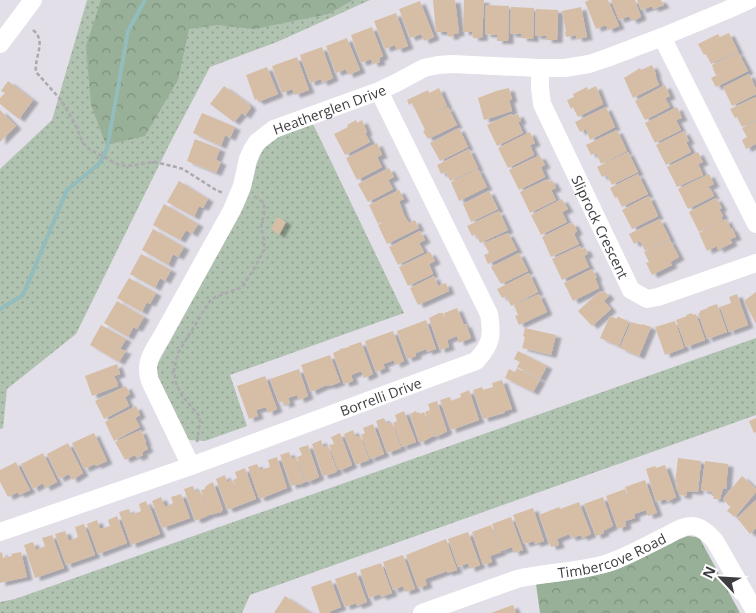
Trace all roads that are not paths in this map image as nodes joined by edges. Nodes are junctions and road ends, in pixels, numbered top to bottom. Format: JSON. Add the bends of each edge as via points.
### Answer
{"nodes":[{"id":1,"x":33,"y":0,"type":"edge"},
{"id":2,"x":749,"y":0,"type":"edge"},
{"id":3,"x":662,"y":37,"type":"junction"},
{"id":4,"x":0,"y":44,"type":"edge"},
{"id":5,"x":540,"y":68,"type":"junction"},
{"id":6,"x":378,"y":91,"type":"junction"},
{"id":7,"x":756,"y":224,"type":"edge"},
{"id":8,"x":756,"y":264,"type":"edge"},
{"id":9,"x":191,"y":466,"type":"junction"},
{"id":10,"x":0,"y":532,"type":"edge"},
{"id":11,"x":447,"y":609,"type":"edge"},
{"id":12,"x":422,"y":613,"type":"edge"},
{"id":13,"x":756,"y":613,"type":"edge"}],
"edges":[{"from":1,"to":4,"type":"street"},
{"from":2,"to":3,"type":"street","name":"Heatherglen Drive"},
{"from":3,"to":5,"type":"street","name":"Heatherglen Drive","via":[[589,64]]},
{"from":3,"to":7,"type":"street"},
{"from":5,"to":6,"type":"street","name":"Heatherglen Drive","via":[[438,65],[424,68]]},
{"from":5,"to":8,"type":"street","name":"Sliprock Crescent","via":[[542,104],[631,290],[647,299],[658,297]]},
{"from":6,"to":9,"type":"street","name":"Heatherglen Drive","via":[[274,129],[252,150],[232,210],[153,351],[146,371]]},
{"from":6,"to":9,"type":"street","name":"Borrelli Drive","via":[[489,314],[492,327],[485,352],[476,361]]},
{"from":9,"to":10,"type":"street","name":"Borrelli Drive"},
{"from":11,"to":12,"type":"street","name":"Timbercove Road"},
{"from":11,"to":13,"type":"street","name":"Timbercove Road","via":[[517,579],[608,563],[690,526],[707,532],[715,541]]}]}
